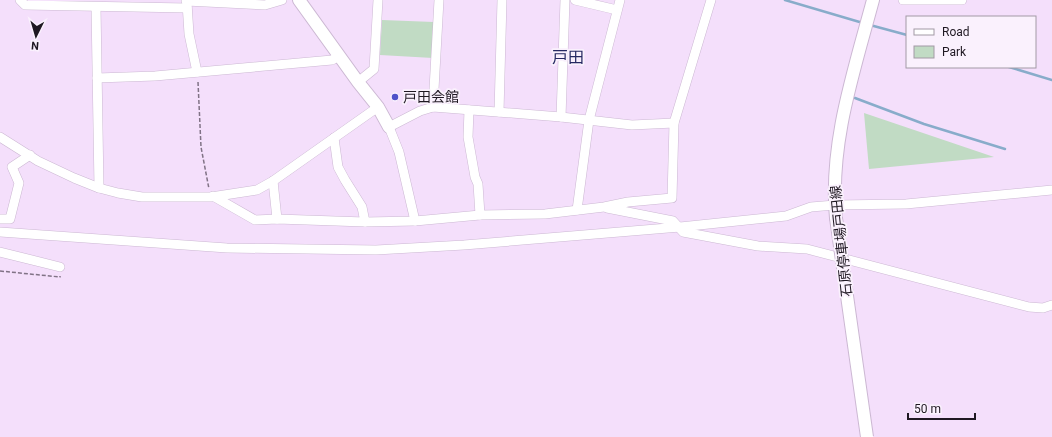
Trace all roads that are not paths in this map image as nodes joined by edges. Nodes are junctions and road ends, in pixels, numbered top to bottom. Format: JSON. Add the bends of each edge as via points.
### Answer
{"nodes":[{"id":1,"x":20,"y":0,"type":"edge"},
{"id":2,"x":282,"y":0,"type":"edge"},
{"id":3,"x":299,"y":0,"type":"edge"},
{"id":4,"x":378,"y":0,"type":"edge"},
{"id":5,"x":439,"y":0,"type":"edge"},
{"id":6,"x":502,"y":0,"type":"edge"},
{"id":7,"x":565,"y":0,"type":"edge"},
{"id":8,"x":576,"y":0,"type":"edge"},
{"id":9,"x":620,"y":0,"type":"edge"},
{"id":10,"x":711,"y":0,"type":"edge"},
{"id":11,"x":873,"y":0,"type":"edge"},
{"id":12,"x":903,"y":0,"type":"edge"},
{"id":13,"x":962,"y":0,"type":"edge"},
{"id":14,"x":187,"y":3,"type":"edge"},
{"id":15,"x":96,"y":7,"type":"junction"},
{"id":16,"x":617,"y":10,"type":"junction"},
{"id":17,"x":339,"y":56,"type":"junction"},
{"id":18,"x":198,"y":72,"type":"junction"},
{"id":19,"x":97,"y":78,"type":"junction"},
{"id":20,"x":358,"y":82,"type":"junction"},
{"id":21,"x":378,"y":107,"type":"junction"},
{"id":22,"x":433,"y":107,"type":"junction"},
{"id":23,"x":469,"y":110,"type":"junction"},
{"id":24,"x":499,"y":112,"type":"junction"},
{"id":25,"x":562,"y":117,"type":"junction"},
{"id":26,"x":589,"y":120,"type":"junction"},
{"id":27,"x":674,"y":123,"type":"junction"},
{"id":28,"x":389,"y":126,"type":"junction"},
{"id":29,"x":0,"y":137,"type":"edge"},
{"id":30,"x":334,"y":138,"type":"junction"},
{"id":31,"x":30,"y":155,"type":"junction"},
{"id":32,"x":273,"y":181,"type":"junction"},
{"id":33,"x":99,"y":188,"type":"junction"},
{"id":34,"x":1052,"y":190,"type":"edge"},
{"id":35,"x":212,"y":196,"type":"junction"},
{"id":36,"x":835,"y":205,"type":"junction"},
{"id":37,"x":604,"y":207,"type":"junction"},
{"id":38,"x":578,"y":210,"type":"junction"},
{"id":39,"x":480,"y":215,"type":"junction"},
{"id":40,"x":0,"y":219,"type":"edge"},
{"id":41,"x":277,"y":219,"type":"junction"},
{"id":42,"x":415,"y":221,"type":"junction"},
{"id":43,"x":365,"y":222,"type":"junction"},
{"id":44,"x":680,"y":227,"type":"junction"},
{"id":45,"x":0,"y":232,"type":"edge"},
{"id":46,"x":0,"y":252,"type":"edge"},
{"id":47,"x":60,"y":267,"type":"road end"},
{"id":48,"x":1052,"y":305,"type":"edge"},
{"id":49,"x":867,"y":437,"type":"edge"}],
"edges":[{"from":1,"to":15,"type":"street","via":[[25,5]]},
{"from":2,"to":14,"type":"street","via":[[265,5]]},
{"from":3,"to":17,"type":"main road"},
{"from":4,"to":20,"type":"street","via":[[374,69]]},
{"from":5,"to":22,"type":"street"},
{"from":6,"to":24,"type":"street"},
{"from":7,"to":25,"type":"street"},
{"from":8,"to":16,"type":"street"},
{"from":9,"to":16,"type":"street"},
{"from":10,"to":27,"type":"street"},
{"from":11,"to":36,"type":"main road","name":"石原停車場戸田線","via":[[845,109],[834,182]]},
{"from":12,"to":13,"type":"street"},
{"from":14,"to":15,"type":"street"},
{"from":14,"to":18,"type":"street","via":[[189,34]]},
{"from":15,"to":19,"type":"street"},
{"from":16,"to":26,"type":"street"},
{"from":17,"to":18,"type":"street","via":[[332,60]]},
{"from":17,"to":20,"type":"main road"},
{"from":18,"to":19,"type":"street"},
{"from":19,"to":33,"type":"street"},
{"from":20,"to":21,"type":"main road"},
{"from":21,"to":28,"type":"main road"},
{"from":21,"to":30,"type":"street"},
{"from":22,"to":23,"type":"street"},
{"from":22,"to":28,"type":"street"},
{"from":23,"to":24,"type":"street"},
{"from":23,"to":39,"type":"street","via":[[468,137],[478,184]]},
{"from":24,"to":25,"type":"street"},
{"from":25,"to":26,"type":"street"},
{"from":26,"to":27,"type":"street","via":[[632,125]]},
{"from":26,"to":38,"type":"street"},
{"from":27,"to":37,"type":"street","via":[[672,198]]},
{"from":28,"to":42,"type":"street","via":[[399,152]]},
{"from":29,"to":31,"type":"street"},
{"from":30,"to":32,"type":"street"},
{"from":30,"to":43,"type":"street","via":[[338,167],[362,208]]},
{"from":31,"to":33,"type":"street"},
{"from":31,"to":40,"type":"street","via":[[12,167],[19,183],[10,219]]},
{"from":32,"to":35,"type":"street","via":[[257,190]]},
{"from":32,"to":41,"type":"street"},
{"from":33,"to":35,"type":"street","via":[[142,197]]},
{"from":34,"to":36,"type":"street","via":[[906,204]]},
{"from":35,"to":41,"type":"street","via":[[255,220]]},
{"from":36,"to":44,"type":"street","via":[[811,207],[786,216]]},
{"from":36,"to":49,"type":"main road","name":"石原停車場戸田線","bridge":true},
{"from":37,"to":38,"type":"street"},
{"from":37,"to":44,"type":"street","via":[[673,221]]},
{"from":38,"to":39,"type":"street","via":[[545,214]]},
{"from":39,"to":42,"type":"street"},
{"from":41,"to":43,"type":"street"},
{"from":42,"to":43,"type":"street"},
{"from":44,"to":45,"type":"street","via":[[376,250],[227,248]]},
{"from":44,"to":48,"type":"street","via":[[683,232],[758,246],[807,249],[1029,307],[1043,308]]},
{"from":46,"to":47,"type":"street"}]}
